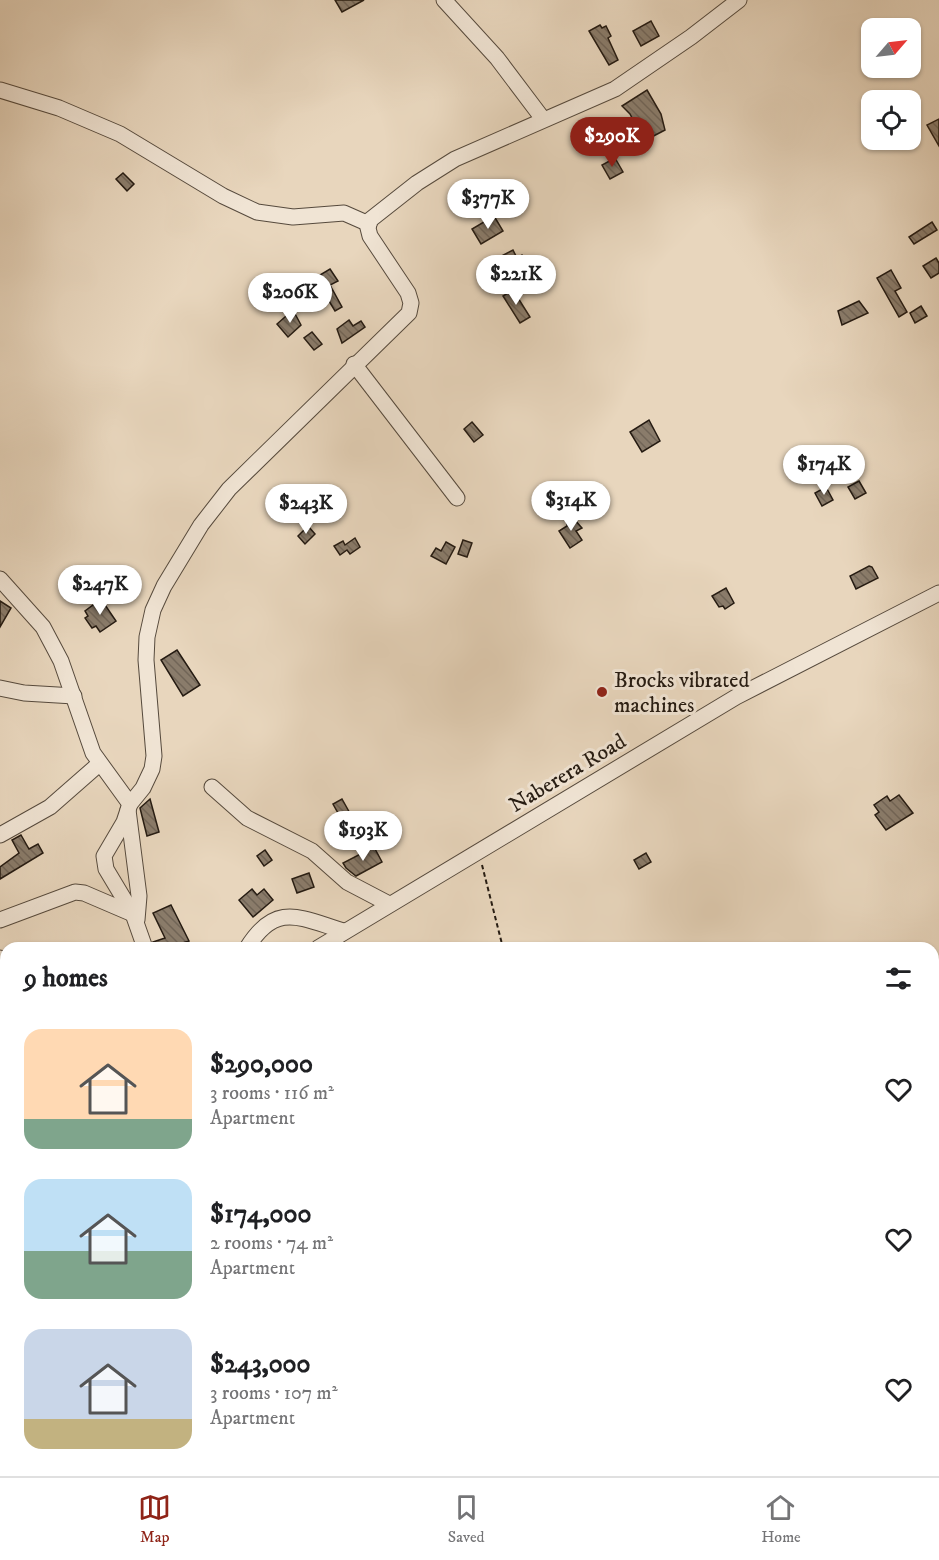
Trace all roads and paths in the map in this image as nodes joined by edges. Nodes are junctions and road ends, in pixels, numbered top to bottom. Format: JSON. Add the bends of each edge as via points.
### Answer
{"nodes":[{"id":1,"x":444,"y":0,"type":"edge"},
{"id":2,"x":732,"y":2,"type":"edge"},
{"id":3,"x":0,"y":90,"type":"edge"},
{"id":4,"x":543,"y":119,"type":"junction"},
{"id":5,"x":369,"y":224,"type":"junction"},
{"id":6,"x":354,"y":364,"type":"junction"},
{"id":7,"x":458,"y":498,"type":"dead end"},
{"id":8,"x":0,"y":579,"type":"edge"},
{"id":9,"x":939,"y":593,"type":"edge"},
{"id":10,"x":0,"y":688,"type":"edge"},
{"id":11,"x":74,"y":696,"type":"junction"},
{"id":12,"x":99,"y":764,"type":"junction"},
{"id":13,"x":212,"y":787,"type":"dead end"},
{"id":14,"x":129,"y":807,"type":"junction"},
{"id":15,"x":0,"y":835,"type":"edge"},
{"id":16,"x":478,"y":851,"type":"junction"},
{"id":17,"x":390,"y":904,"type":"junction"},
{"id":18,"x":135,"y":919,"type":"junction"},
{"id":19,"x":0,"y":920,"type":"edge"},
{"id":20,"x":344,"y":931,"type":"junction"},
{"id":21,"x":143,"y":942,"type":"edge"},
{"id":22,"x":251,"y":942,"type":"edge"},
{"id":23,"x":327,"y":942,"type":"edge"},
{"id":24,"x":501,"y":942,"type":"edge"}],
"edges":[{"from":1,"to":4,"type":"street","via":[[497,58]]},
{"from":2,"to":4,"type":"street","via":[[615,88]]},
{"from":3,"to":5,"type":"street","via":[[59,108],[120,134],[257,212],[293,217],[344,213]]},
{"from":4,"to":5,"type":"street","via":[[444,165]]},
{"from":5,"to":6,"type":"street","via":[[370,236],[408,293],[411,308]]},
{"from":6,"to":7,"type":"street"},
{"from":6,"to":14,"type":"street","via":[[218,502],[158,598],[149,623],[146,660],[154,756],[148,780]]},
{"from":8,"to":11,"type":"street","via":[[44,627]]},
{"from":9,"to":16,"type":"street","name":"Naberera Road","via":[[736,697]]},
{"from":10,"to":11,"type":"street"},
{"from":11,"to":12,"type":"street"},
{"from":12,"to":14,"type":"street"},
{"from":12,"to":15,"type":"street","via":[[50,807]]},
{"from":13,"to":17,"type":"street","via":[[246,818],[312,851],[347,882]]},
{"from":14,"to":18,"type":"street","via":[[139,896]]},
{"from":14,"to":18,"type":"street","via":[[104,856],[106,869]]},
{"from":16,"to":17,"type":"street","name":"Naberera Road"},
{"from":16,"to":24,"type":"path"},
{"from":17,"to":20,"type":"street","name":"Naberera Road"},
{"from":18,"to":19,"type":"street","via":[[75,892]]},
{"from":18,"to":21,"type":"street"},
{"from":20,"to":22,"type":"street","via":[[294,916],[272,920]]},
{"from":20,"to":23,"type":"street","name":"Naberera Road"}]}
